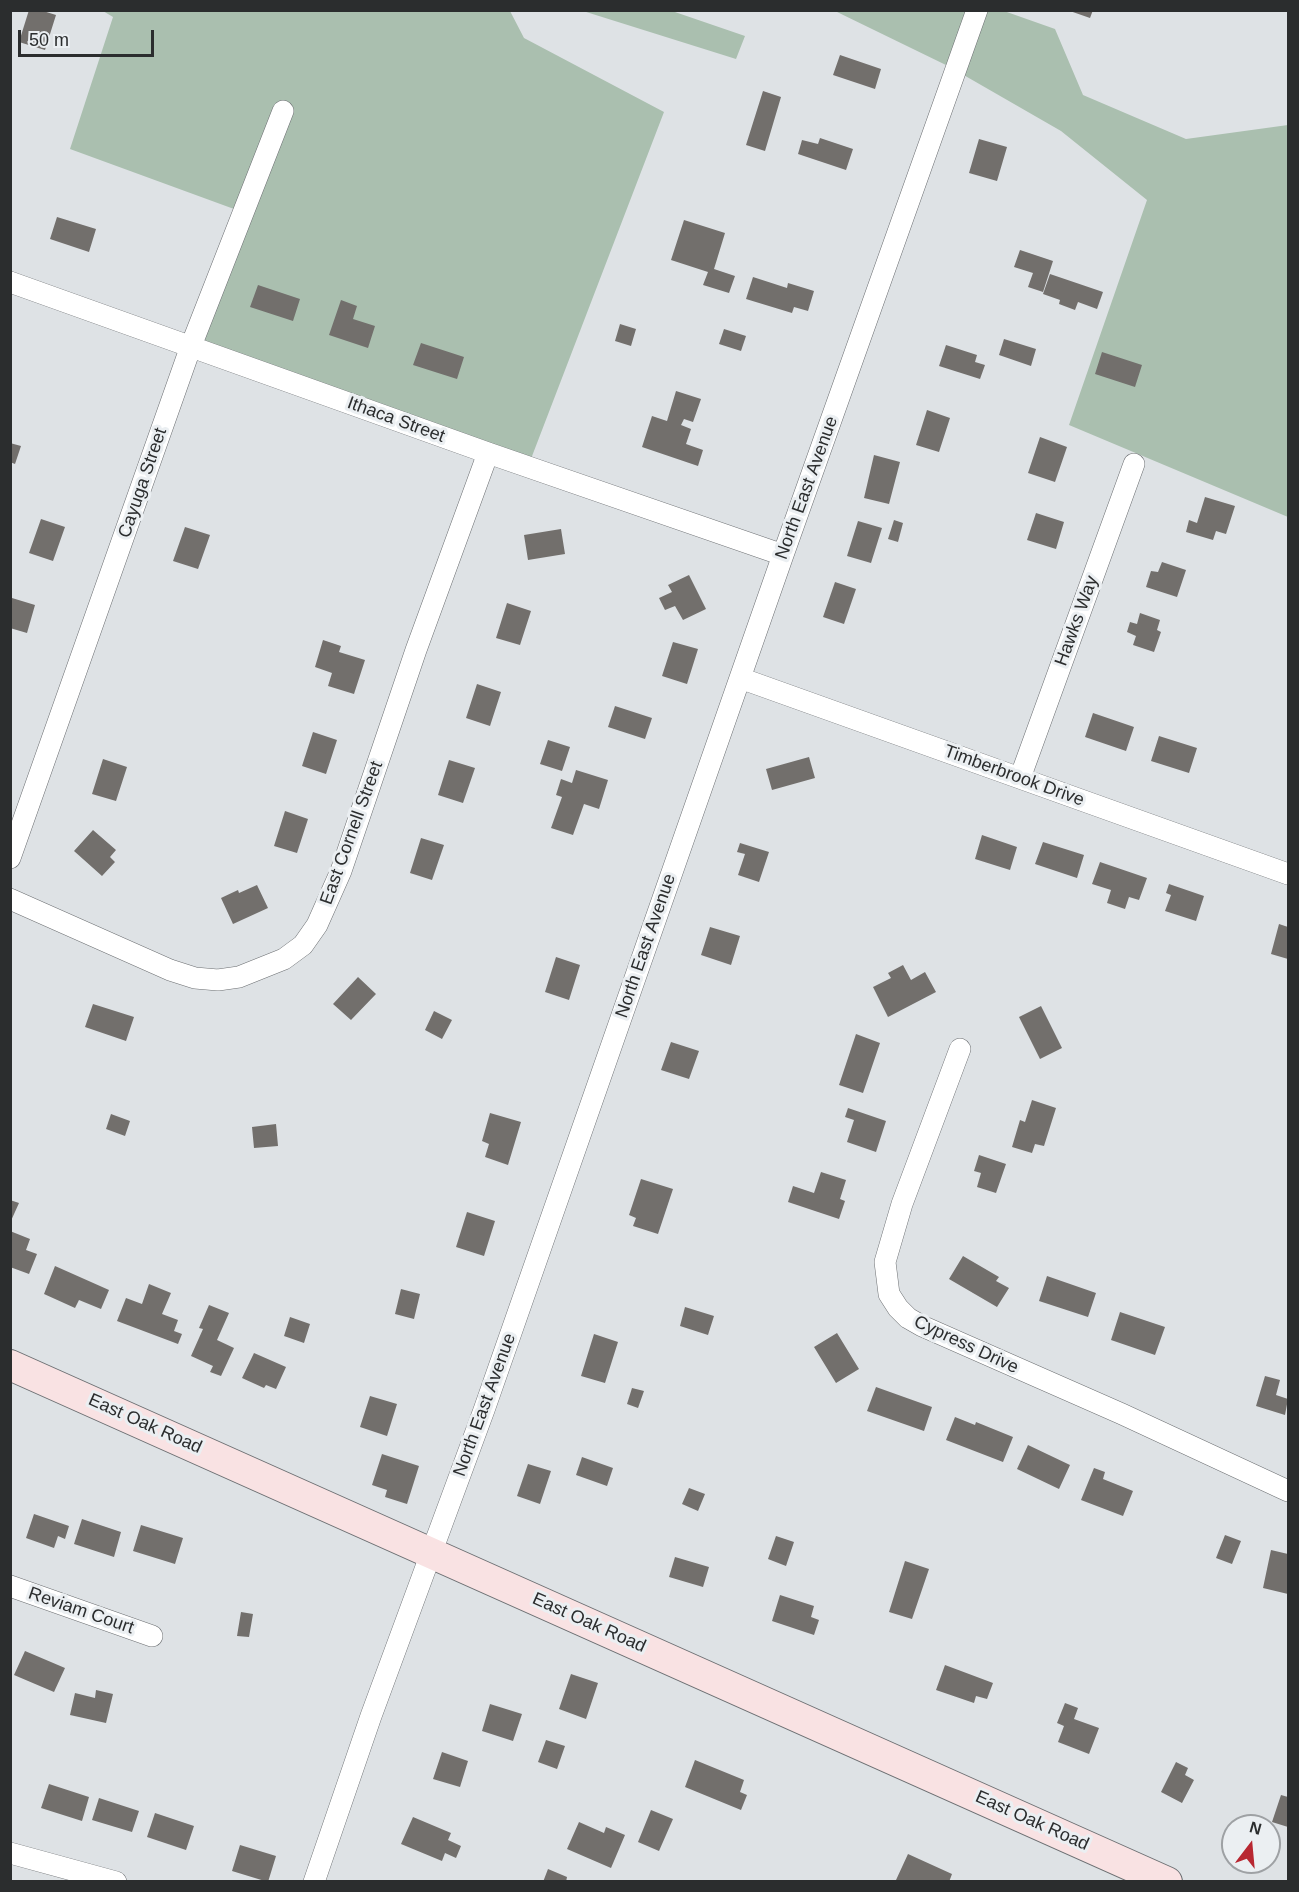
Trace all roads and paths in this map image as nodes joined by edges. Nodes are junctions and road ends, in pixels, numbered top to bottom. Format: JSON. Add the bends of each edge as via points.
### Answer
{"nodes":[{"id":1,"x":977,"y":10,"type":"edge"},
{"id":2,"x":283,"y":111,"type":"dead end"},
{"id":3,"x":10,"y":282,"type":"edge"},
{"id":4,"x":191,"y":346,"type":"junction"},
{"id":5,"x":488,"y":453,"type":"junction"},
{"id":6,"x":1134,"y":464,"type":"dead end"},
{"id":7,"x":783,"y":555,"type":"junction"},
{"id":8,"x":740,"y":678,"type":"junction"},
{"id":9,"x":1020,"y":778,"type":"junction"},
{"id":10,"x":10,"y":858,"type":"edge"},
{"id":11,"x":1288,"y":874,"type":"edge"},
{"id":12,"x":10,"y":899,"type":"edge"},
{"id":13,"x":960,"y":1049,"type":"dead end"},
{"id":14,"x":10,"y":1365,"type":"edge"},
{"id":15,"x":1288,"y":1491,"type":"edge"},
{"id":16,"x":431,"y":1553,"type":"junction"},
{"id":17,"x":10,"y":1586,"type":"edge"},
{"id":18,"x":152,"y":1636,"type":"dead end"},
{"id":19,"x":10,"y":1853,"type":"edge"},
{"id":20,"x":116,"y":1881,"type":"edge"},
{"id":21,"x":314,"y":1881,"type":"edge"},
{"id":22,"x":1167,"y":1881,"type":"edge"}],
"edges":[{"from":1,"to":7,"type":"street","name":"North East Avenue"},
{"from":2,"to":4,"type":"street","name":"Cayuga Street"},
{"from":3,"to":4,"type":"street","name":"Ithaca Street"},
{"from":4,"to":5,"type":"street","name":"Ithaca Street"},
{"from":4,"to":10,"type":"street","name":"Cayuga Street"},
{"from":5,"to":7,"type":"street","name":"Ithaca Street"},
{"from":5,"to":12,"type":"street","name":"East Cornell Street","via":[[341,871],[317,925],[303,945],[284,959],[239,977],[195,978]]},
{"from":6,"to":9,"type":"street","name":"Hawks Way"},
{"from":7,"to":8,"type":"street","name":"North East Avenue"},
{"from":8,"to":9,"type":"street","name":"Timberbrook Drive"},
{"from":8,"to":16,"type":"street","name":"North East Avenue"},
{"from":9,"to":11,"type":"street","name":"Timberbrook Drive"},
{"from":13,"to":15,"type":"street","name":"Cypress Drive","via":[[902,1204],[885,1262],[889,1294],[898,1308],[922,1326]]},
{"from":14,"to":16,"type":"street","name":"East Oak Road"},
{"from":16,"to":21,"type":"street","name":"North East Avenue"},
{"from":16,"to":22,"type":"street","name":"East Oak Road"},
{"from":17,"to":18,"type":"street","name":"Reviam Court"},
{"from":19,"to":20,"type":"street"}]}
